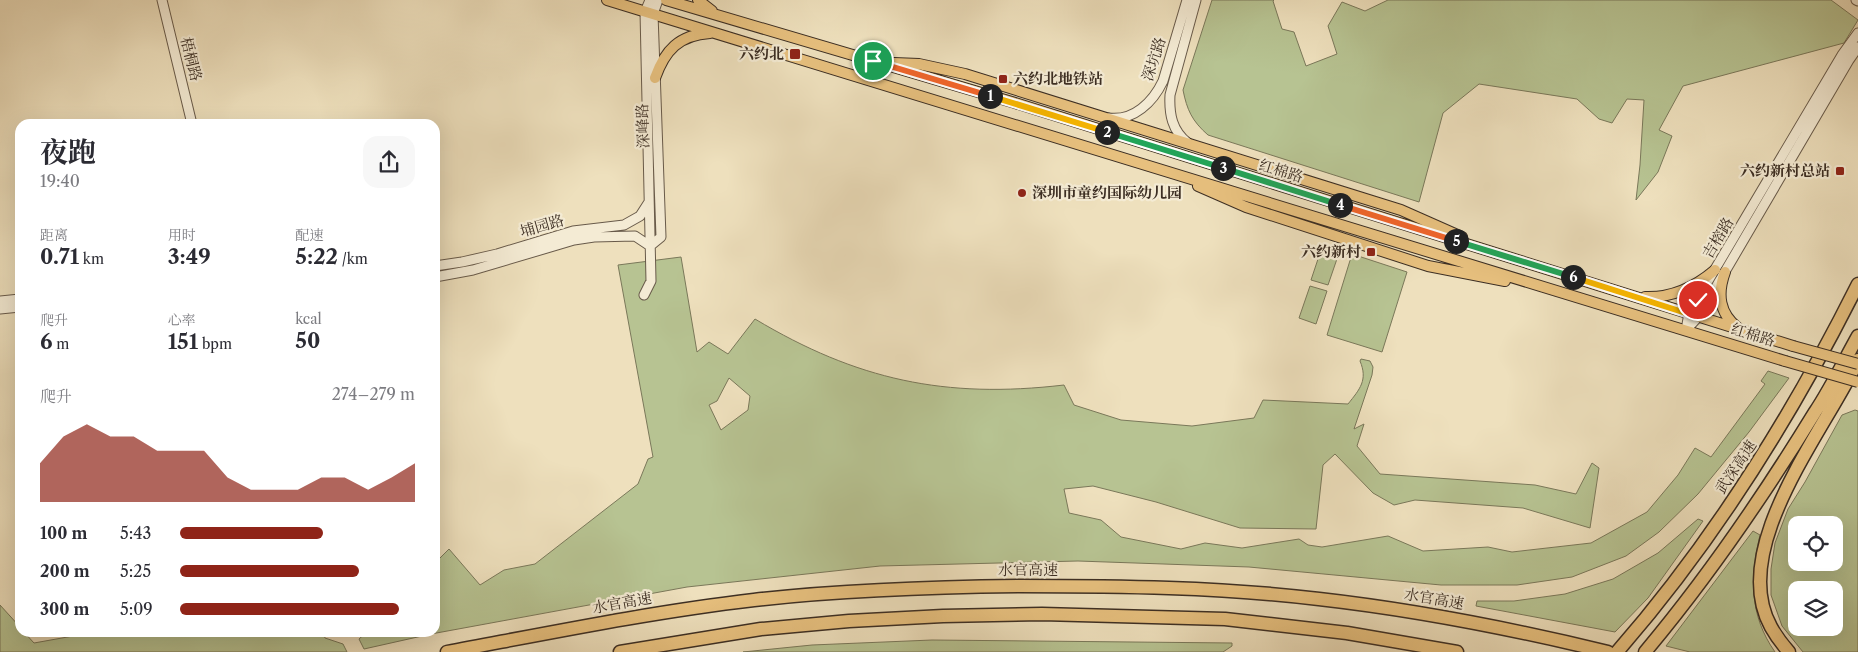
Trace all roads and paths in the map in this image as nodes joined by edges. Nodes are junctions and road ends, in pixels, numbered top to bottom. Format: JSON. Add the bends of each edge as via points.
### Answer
{"nodes":[{"id":1,"x":162,"y":0,"type":"edge"},
{"id":2,"x":607,"y":0,"type":"edge"},
{"id":3,"x":650,"y":0,"type":"edge"},
{"id":4,"x":658,"y":0,"type":"edge"},
{"id":5,"x":666,"y":0,"type":"edge"},
{"id":6,"x":698,"y":0,"type":"edge"},
{"id":7,"x":1187,"y":0,"type":"edge"},
{"id":8,"x":1196,"y":0,"type":"edge"},
{"id":9,"x":649,"y":13,"type":"junction"},
{"id":10,"x":729,"y":18,"type":"junction"},
{"id":11,"x":714,"y":33,"type":"junction"},
{"id":12,"x":1858,"y":33,"type":"edge"},
{"id":13,"x":1858,"y":47,"type":"edge"},
{"id":14,"x":873,"y":61,"type":"junction"},
{"id":15,"x":655,"y":78,"type":"junction"},
{"id":16,"x":1102,"y":117,"type":"junction"},
{"id":17,"x":191,"y":119,"type":"edge"},
{"id":18,"x":1190,"y":145,"type":"junction"},
{"id":19,"x":650,"y":202,"type":"junction"},
{"id":20,"x":650,"y":246,"type":"junction"},
{"id":21,"x":1502,"y":255,"type":"junction"},
{"id":22,"x":440,"y":265,"type":"edge"},
{"id":23,"x":1720,"y":271,"type":"junction"},
{"id":24,"x":440,"y":275,"type":"edge"},
{"id":25,"x":1858,"y":284,"type":"edge"},
{"id":26,"x":644,"y":295,"type":"dead end"},
{"id":27,"x":1634,"y":296,"type":"junction"},
{"id":28,"x":15,"y":300,"type":"edge"},
{"id":29,"x":0,"y":301,"type":"edge"},
{"id":30,"x":15,"y":308,"type":"edge"},
{"id":31,"x":0,"y":309,"type":"edge"},
{"id":32,"x":1694,"y":315,"type":"junction"},
{"id":33,"x":1686,"y":330,"type":"junction"},
{"id":34,"x":1741,"y":330,"type":"junction"},
{"id":35,"x":1858,"y":336,"type":"edge"},
{"id":36,"x":1858,"y":360,"type":"edge"},
{"id":37,"x":1858,"y":364,"type":"edge"},
{"id":38,"x":1858,"y":382,"type":"edge"},
{"id":39,"x":447,"y":652,"type":"edge"},
{"id":40,"x":620,"y":652,"type":"edge"},
{"id":41,"x":1457,"y":652,"type":"edge"},
{"id":42,"x":1608,"y":652,"type":"edge"},
{"id":43,"x":1617,"y":652,"type":"edge"},
{"id":44,"x":1645,"y":652,"type":"edge"},
{"id":45,"x":1789,"y":652,"type":"edge"}],
"edges":[{"from":1,"to":17,"type":"street","name":"梧桐路"},
{"from":2,"to":9,"type":"main road","name":"红棉路"},
{"from":3,"to":9,"type":"street","name":"深峰路"},
{"from":4,"to":9,"type":"street","name":"深峰路"},
{"from":5,"to":10,"type":"main road","name":"红棉路"},
{"from":6,"to":10,"type":"main road"},
{"from":7,"to":16,"type":"street","name":"深坑路","via":[[1158,93],[1139,111],[1116,119]]},
{"from":8,"to":18,"type":"street","name":"深坑路","via":[[1169,108],[1182,138]]},
{"from":9,"to":11,"type":"main road","name":"红棉路"},
{"from":9,"to":15,"type":"street","name":"深峰路"},
{"from":9,"to":19,"type":"street","name":"深峰路"},
{"from":10,"to":14,"type":"main road","name":"红棉路"},
{"from":11,"to":15,"type":"main road","via":[[687,37],[677,43],[660,63]]},
{"from":11,"to":33,"type":"main road","name":"红棉路"},
{"from":12,"to":23,"type":"street","name":"吉榕路","via":[[1842,55]]},
{"from":13,"to":23,"type":"street","name":"吉榕路"},
{"from":14,"to":16,"type":"main road","via":[[942,68]]},
{"from":14,"to":21,"type":"main road","name":"红棉路"},
{"from":15,"to":20,"type":"street","name":"深峰路","via":[[661,236]]},
{"from":16,"to":18,"type":"main road"},
{"from":18,"to":21,"type":"main road","via":[[1401,210]]},
{"from":19,"to":20,"type":"street","name":"深峰路"},
{"from":19,"to":22,"type":"street","name":"埔园路","via":[[640,216],[624,225],[573,231],[497,254]]},
{"from":20,"to":24,"type":"street","name":"埔园路","via":[[635,236],[594,237],[566,242],[473,270]]},
{"from":20,"to":26,"type":"street","name":"深峰路","via":[[651,281]]},
{"from":21,"to":27,"type":"main road","name":"红棉路"},
{"from":23,"to":27,"type":"main road","via":[[1681,291],[1652,297]]},
{"from":23,"to":32,"type":"street","name":"吉榕路"},
{"from":23,"to":34,"type":"main road","via":[[1721,304],[1732,323]]},
{"from":25,"to":43,"type":"highway","name":"武深高速","via":[[1758,464],[1645,620]]},
{"from":27,"to":32,"type":"main road","name":"红棉路"},
{"from":28,"to":29,"type":"street"},
{"from":30,"to":31,"type":"street"},
{"from":32,"to":33,"type":"street","name":"吉榕路"},
{"from":32,"to":34,"type":"main road","name":"红棉路"},
{"from":33,"to":38,"type":"main road","name":"红棉路","bridge":true},
{"from":34,"to":37,"type":"main road","name":"红棉路","bridge":true},
{"from":35,"to":44,"type":"highway","via":[[1816,411],[1728,544]]},
{"from":36,"to":45,"type":"highway","via":[[1787,488],[1768,534],[1762,559],[1763,605],[1770,626]]},
{"from":39,"to":42,"type":"highway","name":"水官高速","via":[[673,610],[755,600],[850,591],[1032,586],[1151,587],[1318,599],[1404,610]]},
{"from":40,"to":41,"type":"highway","via":[[761,629],[849,621],[1042,614],[1225,620],[1347,633]]}]}
